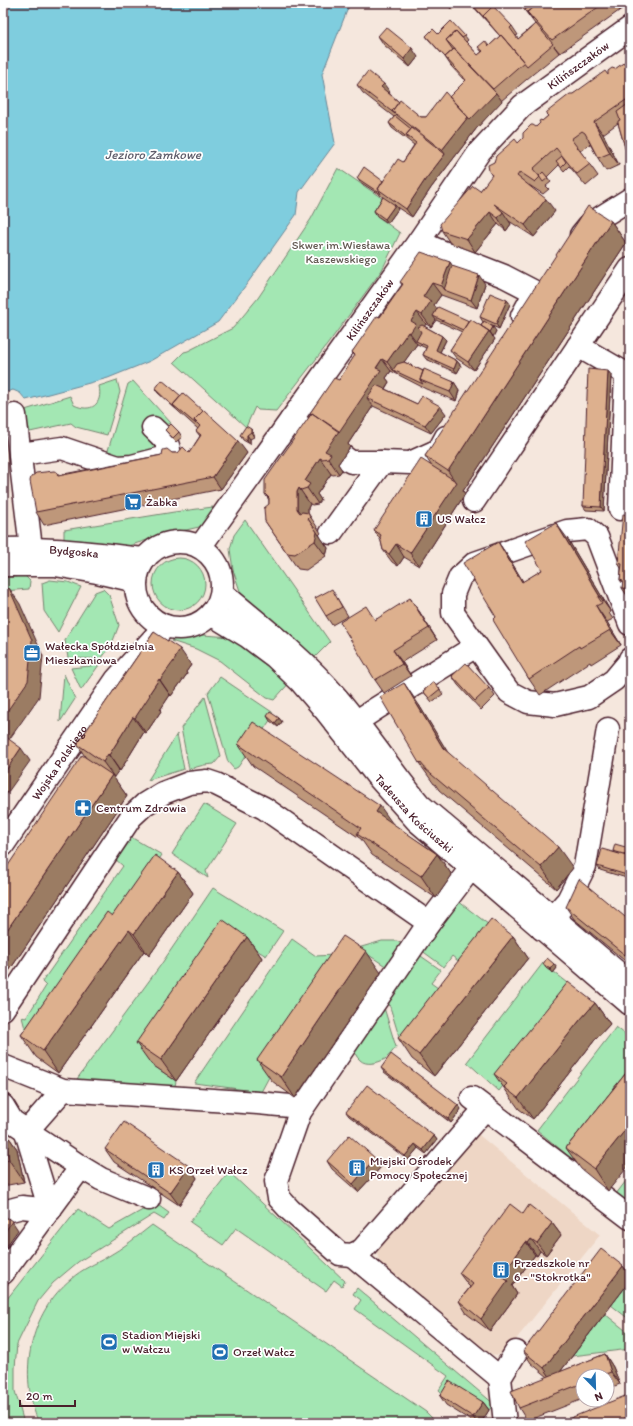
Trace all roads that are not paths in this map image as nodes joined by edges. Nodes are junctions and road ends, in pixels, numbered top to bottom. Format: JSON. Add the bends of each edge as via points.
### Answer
{"nodes":[{"id":1,"x":630,"y":28,"type":"edge"},
{"id":2,"x":630,"y":199,"type":"edge"},
{"id":3,"x":419,"y":241,"type":"junction"},
{"id":4,"x":570,"y":249,"type":"edge"},
{"id":5,"x":630,"y":269,"type":"edge"},
{"id":6,"x":512,"y":331,"type":"edge"},
{"id":7,"x":578,"y":346,"type":"junction"},
{"id":8,"x":628,"y":375,"type":"edge"},
{"id":9,"x":15,"y":415,"type":"dead end"},
{"id":10,"x":290,"y":420,"type":"junction"},
{"id":11,"x":455,"y":423,"type":"edge"},
{"id":12,"x":153,"y":428,"type":"dead end"},
{"id":13,"x":20,"y":454,"type":"junction"},
{"id":14,"x":382,"y":462,"type":"junction"},
{"id":15,"x":474,"y":501,"type":"dead end"},
{"id":16,"x":620,"y":509,"type":"dead end"},
{"id":17,"x":331,"y":533,"type":"dead end"},
{"id":18,"x":200,"y":547,"type":"junction"},
{"id":19,"x":31,"y":548,"type":"junction"},
{"id":20,"x":3,"y":549,"type":"edge"},
{"id":21,"x":144,"y":559,"type":"junction"},
{"id":22,"x":3,"y":565,"type":"edge"},
{"id":23,"x":136,"y":581,"type":"junction"},
{"id":24,"x":222,"y":593,"type":"junction"},
{"id":25,"x":211,"y":614,"type":"junction"},
{"id":26,"x":156,"y":620,"type":"junction"},
{"id":27,"x":630,"y":624,"type":"edge"},
{"id":28,"x":476,"y":646,"type":"junction"},
{"id":29,"x":630,"y":659,"type":"edge"},
{"id":30,"x":349,"y":726,"type":"junction"},
{"id":31,"x":608,"y":729,"type":"dead end"},
{"id":32,"x":3,"y":846,"type":"edge"},
{"id":33,"x":471,"y":868,"type":"junction"},
{"id":34,"x":429,"y":923,"type":"junction"},
{"id":35,"x":547,"y":923,"type":"junction"},
{"id":36,"x":630,"y":983,"type":"edge"},
{"id":37,"x":630,"y":1004,"type":"edge"},
{"id":38,"x":3,"y":1008,"type":"edge"},
{"id":39,"x":3,"y":1066,"type":"edge"},
{"id":40,"x":63,"y":1090,"type":"junction"},
{"id":41,"x":3,"y":1106,"type":"edge"},
{"id":42,"x":300,"y":1112,"type":"junction"},
{"id":43,"x":26,"y":1132,"type":"junction"},
{"id":44,"x":81,"y":1167,"type":"junction"},
{"id":45,"x":148,"y":1199,"type":"dead end"},
{"id":46,"x":50,"y":1210,"type":"junction"},
{"id":47,"x":3,"y":1212,"type":"edge"},
{"id":48,"x":630,"y":1218,"type":"edge"},
{"id":49,"x":352,"y":1255,"type":"junction"},
{"id":50,"x":3,"y":1273,"type":"edge"},
{"id":51,"x":516,"y":1352,"type":"dead end"},
{"id":52,"x":500,"y":1378,"type":"junction"},
{"id":53,"x":505,"y":1423,"type":"edge"}],
"edges":[{"from":1,"to":3,"type":"main road","name":"Kilińszczaków","via":[[522,106],[480,151]]},
{"from":2,"to":4,"type":"main road","via":[[590,224]]},
{"from":3,"to":6,"type":"main road","via":[[504,276],[540,286]]},
{"from":3,"to":10,"type":"main road","name":"Kilińszczaków"},
{"from":5,"to":7,"type":"main road"},
{"from":7,"to":8,"type":"main road"},
{"from":7,"to":15,"type":"main road"},
{"from":8,"to":16,"type":"main road"},
{"from":9,"to":13,"type":"main road"},
{"from":10,"to":14,"type":"main road","via":[[351,462]]},
{"from":10,"to":18,"type":"main road","name":"Kilińszczaków"},
{"from":11,"to":14,"type":"main road","via":[[438,450],[410,462]]},
{"from":12,"to":13,"type":"main road","via":[[167,441],[169,455],[132,466],[118,467],[62,448]]},
{"from":13,"to":19,"type":"main road"},
{"from":14,"to":17,"type":"main road"},
{"from":18,"to":21,"type":"main road","via":[[188,542],[164,544]]},
{"from":18,"to":24,"type":"main road","via":[[209,553],[220,571]]},
{"from":19,"to":20,"type":"main road","name":"Bydgoska"},
{"from":19,"to":21,"type":"main road","name":"Bydgoska"},
{"from":21,"to":23,"type":"main road"},
{"from":22,"to":23,"type":"main road","name":"Bydgoska","via":[[55,565]]},
{"from":23,"to":26,"type":"main road","via":[[140,605]]},
{"from":24,"to":25,"type":"main road"},
{"from":24,"to":30,"type":"main road","name":"Tadeusza Kościuszki","via":[[312,670]]},
{"from":25,"to":26,"type":"main road","via":[[190,627],[177,628]]},
{"from":25,"to":30,"type":"main road","name":"Tadeusza Kościuszki","via":[[276,657]]},
{"from":26,"to":32,"type":"main road","name":"Wojska Polskiego"},
{"from":27,"to":28,"type":"main road","via":[[597,537],[588,529],[567,531],[475,563],[460,577],[453,594],[453,613]]},
{"from":28,"to":29,"type":"main road","via":[[509,692],[528,702],[555,705],[588,697],[614,680]]},
{"from":28,"to":30,"type":"main road"},
{"from":30,"to":33,"type":"main road","name":"Tadeusza Kościuszki","via":[[400,802],[417,821]]},
{"from":30,"to":35,"type":"main road","name":"Tadeusza Kościuszki","via":[[420,805]]},
{"from":31,"to":35,"type":"main road","via":[[585,866],[568,900]]},
{"from":33,"to":34,"type":"main road"},
{"from":33,"to":35,"type":"main road","name":"Tadeusza Kościuszki"},
{"from":34,"to":38,"type":"main road","via":[[258,804],[226,787],[207,781],[189,783],[163,793],[145,804],[131,818]]},
{"from":34,"to":42,"type":"main road"},
{"from":35,"to":36,"type":"main road","name":"Tadeusza Kościuszki"},
{"from":35,"to":37,"type":"main road","name":"Tadeusza Kościuszki"},
{"from":39,"to":40,"type":"main road"},
{"from":40,"to":42,"type":"main road","via":[[258,1103],[290,1106]]},
{"from":40,"to":43,"type":"main road"},
{"from":41,"to":43,"type":"main road","via":[[12,1121]]},
{"from":42,"to":49,"type":"main road","via":[[276,1181],[280,1198],[340,1254]]},
{"from":43,"to":44,"type":"main road"},
{"from":43,"to":46,"type":"main road"},
{"from":44,"to":45,"type":"main road","via":[[101,1179]]},
{"from":44,"to":46,"type":"main road"},
{"from":46,"to":47,"type":"main road","via":[[22,1208]]},
{"from":46,"to":50,"type":"main road"},
{"from":48,"to":49,"type":"main road","via":[[479,1103],[482,1112],[362,1250]]},
{"from":49,"to":52,"type":"main road"},
{"from":51,"to":52,"type":"main road"},
{"from":52,"to":53,"type":"main road"}]}
